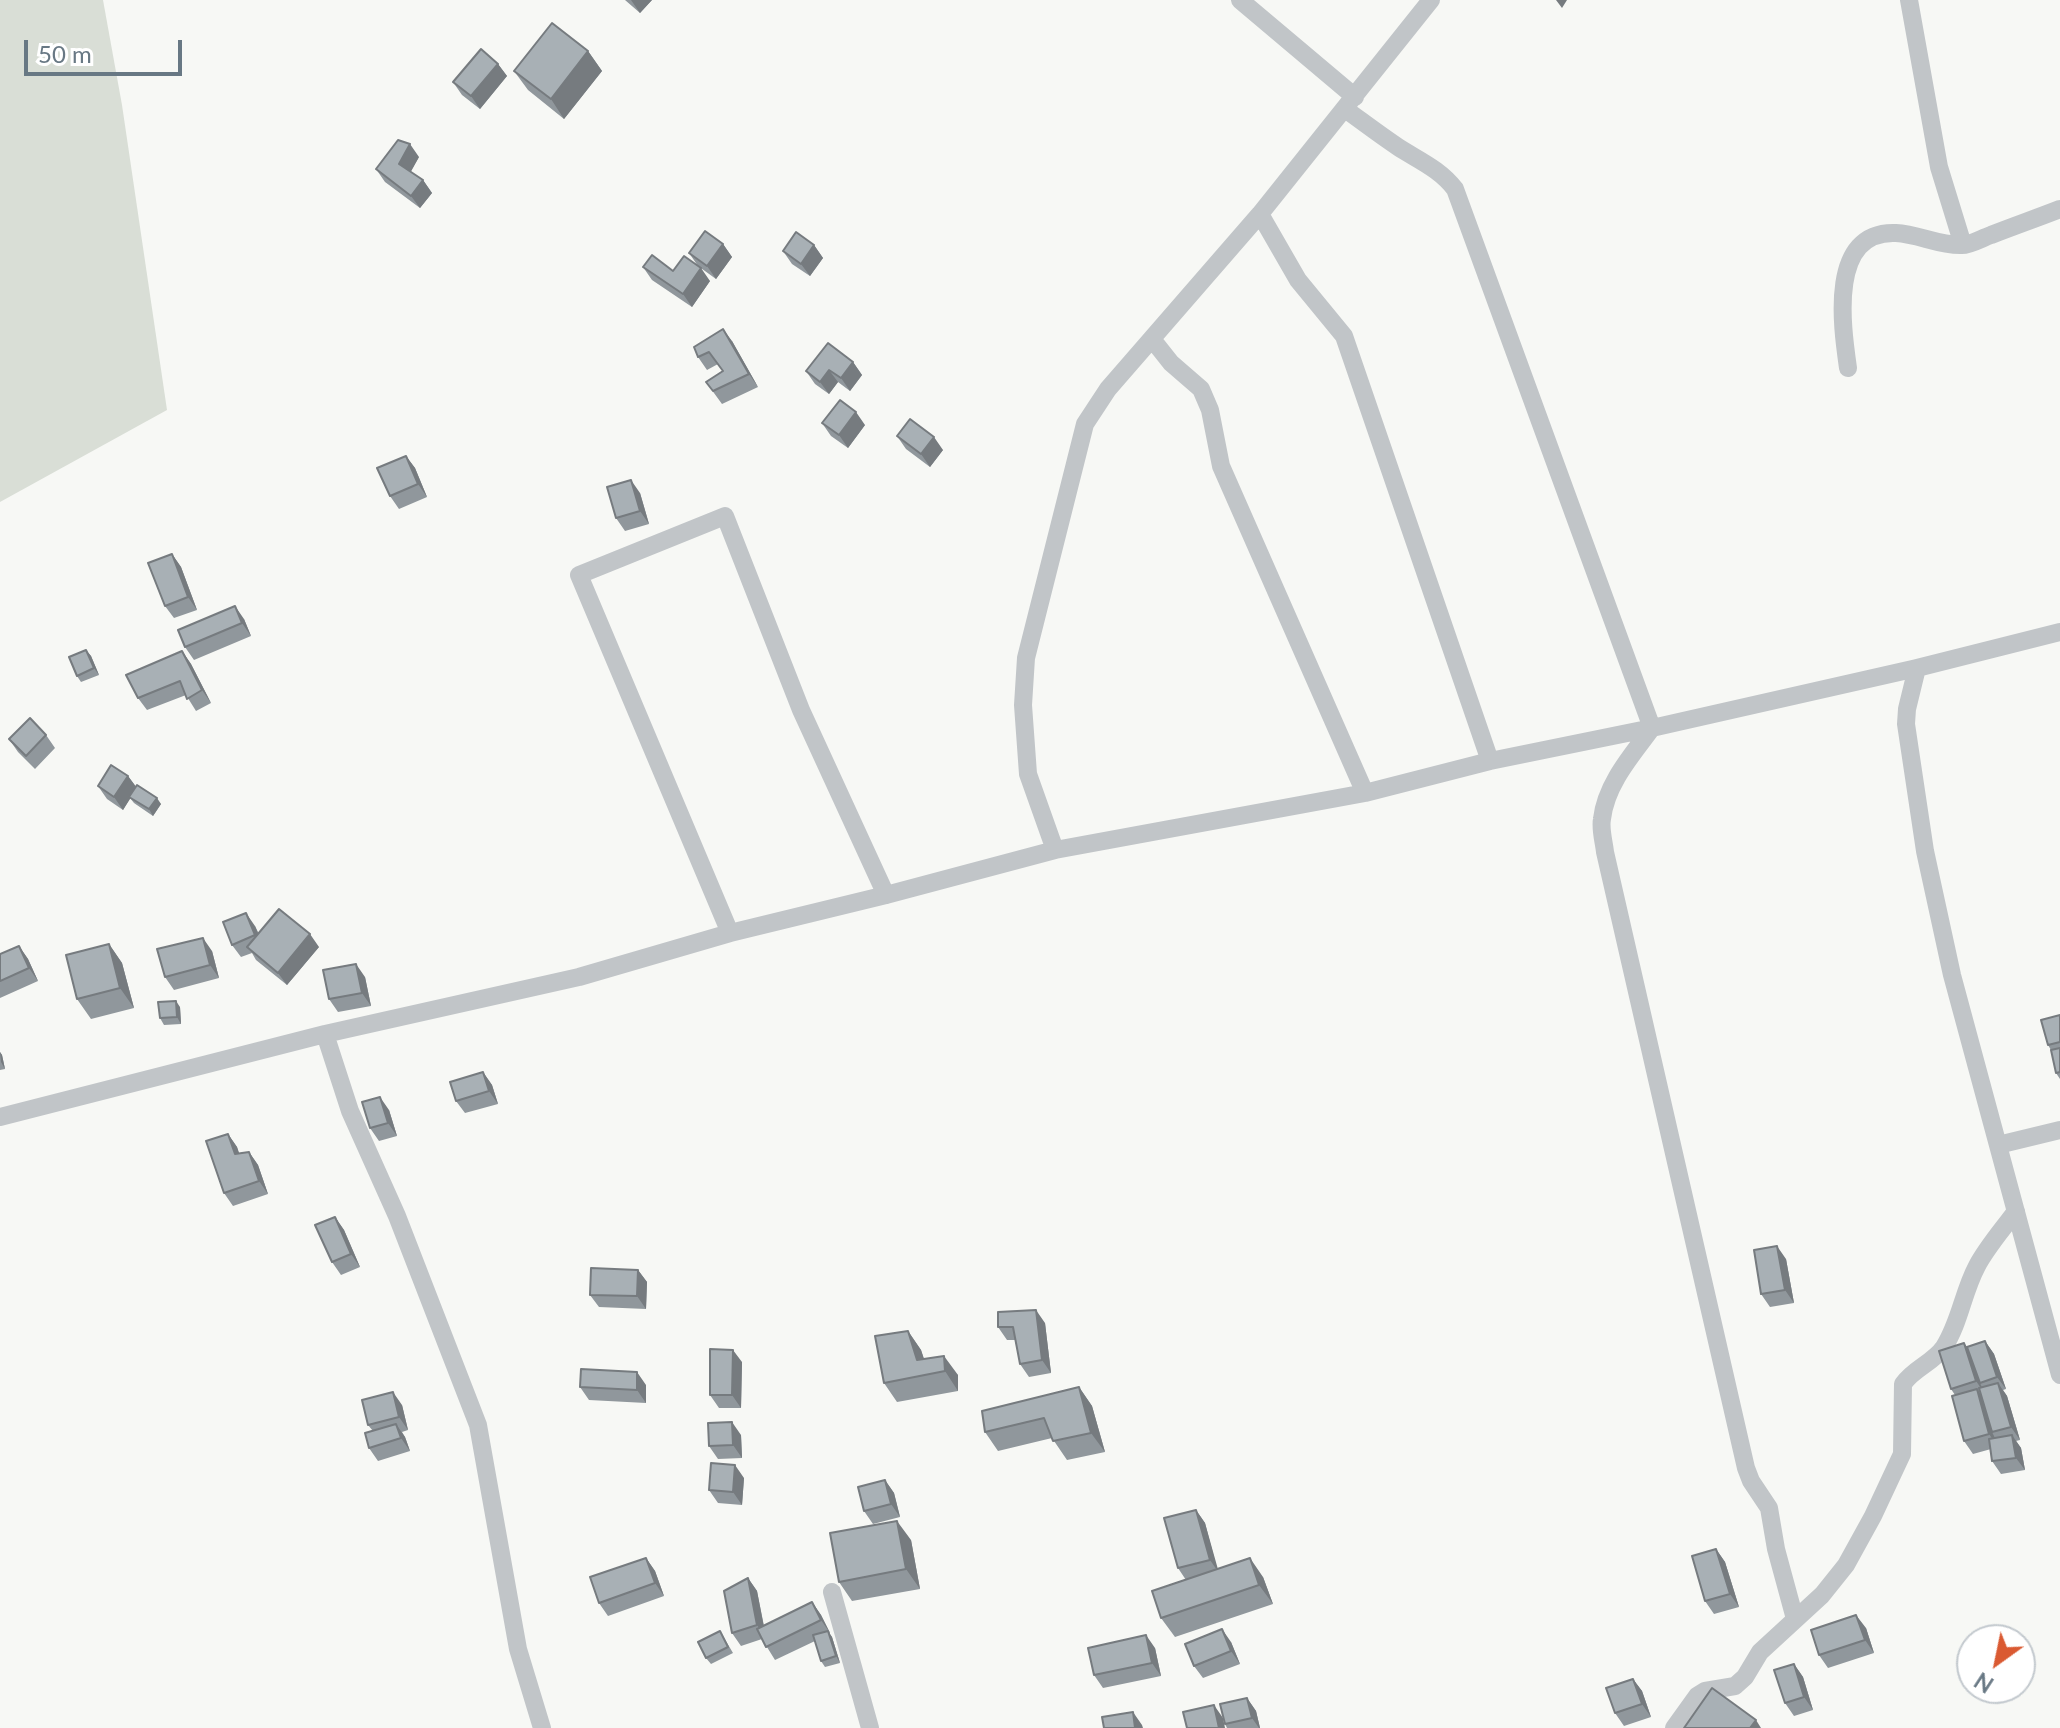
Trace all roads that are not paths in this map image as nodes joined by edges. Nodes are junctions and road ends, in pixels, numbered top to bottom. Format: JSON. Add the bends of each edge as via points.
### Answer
{"nodes":[{"id":1,"x":1240,"y":0,"type":"edge"},
{"id":2,"x":1431,"y":0,"type":"edge"},
{"id":3,"x":1909,"y":0,"type":"edge"},
{"id":4,"x":1350,"y":103,"type":"junction"},
{"id":5,"x":2060,"y":209,"type":"edge"},
{"id":6,"x":1260,"y":214,"type":"junction"},
{"id":7,"x":1963,"y":245,"type":"junction"},
{"id":8,"x":1152,"y":339,"type":"junction"},
{"id":9,"x":1848,"y":368,"type":"dead end"},
{"id":10,"x":2060,"y":632,"type":"edge"},
{"id":11,"x":1917,"y":668,"type":"junction"},
{"id":12,"x":1652,"y":728,"type":"junction"},
{"id":13,"x":1490,"y":761,"type":"junction"},
{"id":14,"x":1365,"y":793,"type":"junction"},
{"id":15,"x":1055,"y":850,"type":"junction"},
{"id":16,"x":886,"y":895,"type":"junction"},
{"id":17,"x":730,"y":933,"type":"junction"},
{"id":18,"x":325,"y":1034,"type":"junction"},
{"id":19,"x":0,"y":1117,"type":"edge"},
{"id":20,"x":2060,"y":1130,"type":"edge"},
{"id":21,"x":1998,"y":1145,"type":"junction"},
{"id":22,"x":2016,"y":1211,"type":"junction"},
{"id":23,"x":2060,"y":1375,"type":"edge"},
{"id":24,"x":832,"y":1592,"type":"dead end"},
{"id":25,"x":1795,"y":1619,"type":"junction"},
{"id":26,"x":542,"y":1728,"type":"edge"},
{"id":27,"x":870,"y":1728,"type":"edge"},
{"id":28,"x":1674,"y":1728,"type":"edge"}],
"edges":[{"from":1,"to":4,"type":"street"},
{"from":2,"to":4,"type":"street"},
{"from":3,"to":7,"type":"street","via":[[1939,167]]},
{"from":4,"to":6,"type":"street"},
{"from":4,"to":12,"type":"street","via":[[1455,189]]},
{"from":5,"to":7,"type":"street"},
{"from":6,"to":8,"type":"street"},
{"from":6,"to":13,"type":"street","via":[[1298,280],[1344,336]]},
{"from":7,"to":9,"type":"street","via":[[1895,233],[1864,242],[1850,259],[1845,277],[1842,311]]},
{"from":8,"to":14,"type":"street","via":[[1201,389],[1221,466]]},
{"from":8,"to":15,"type":"street","via":[[1085,424],[1026,658],[1028,774]]},
{"from":10,"to":11,"type":"street"},
{"from":11,"to":12,"type":"street"},
{"from":11,"to":21,"type":"street","via":[[1906,724],[1925,851]]},
{"from":12,"to":13,"type":"street"},
{"from":12,"to":25,"type":"street","via":[[1611,789],[1602,819],[1605,852],[1746,1468],[1769,1508]]},
{"from":13,"to":14,"type":"street"},
{"from":14,"to":15,"type":"street"},
{"from":15,"to":16,"type":"street"},
{"from":16,"to":17,"type":"street"},
{"from":16,"to":17,"type":"street","via":[[801,710],[725,516],[579,575]]},
{"from":17,"to":18,"type":"street","via":[[579,977]]},
{"from":18,"to":19,"type":"street"},
{"from":18,"to":26,"type":"street","via":[[350,1111],[478,1425],[518,1649]]},
{"from":20,"to":21,"type":"street"},
{"from":21,"to":22,"type":"street"},
{"from":22,"to":23,"type":"street"},
{"from":22,"to":25,"type":"street","via":[[1976,1267],[1943,1348],[1903,1384],[1902,1454],[1873,1516],[1846,1565]]},
{"from":24,"to":27,"type":"street"},
{"from":25,"to":28,"type":"street","via":[[1770,1641],[1745,1677],[1735,1686],[1697,1696]]}]}
